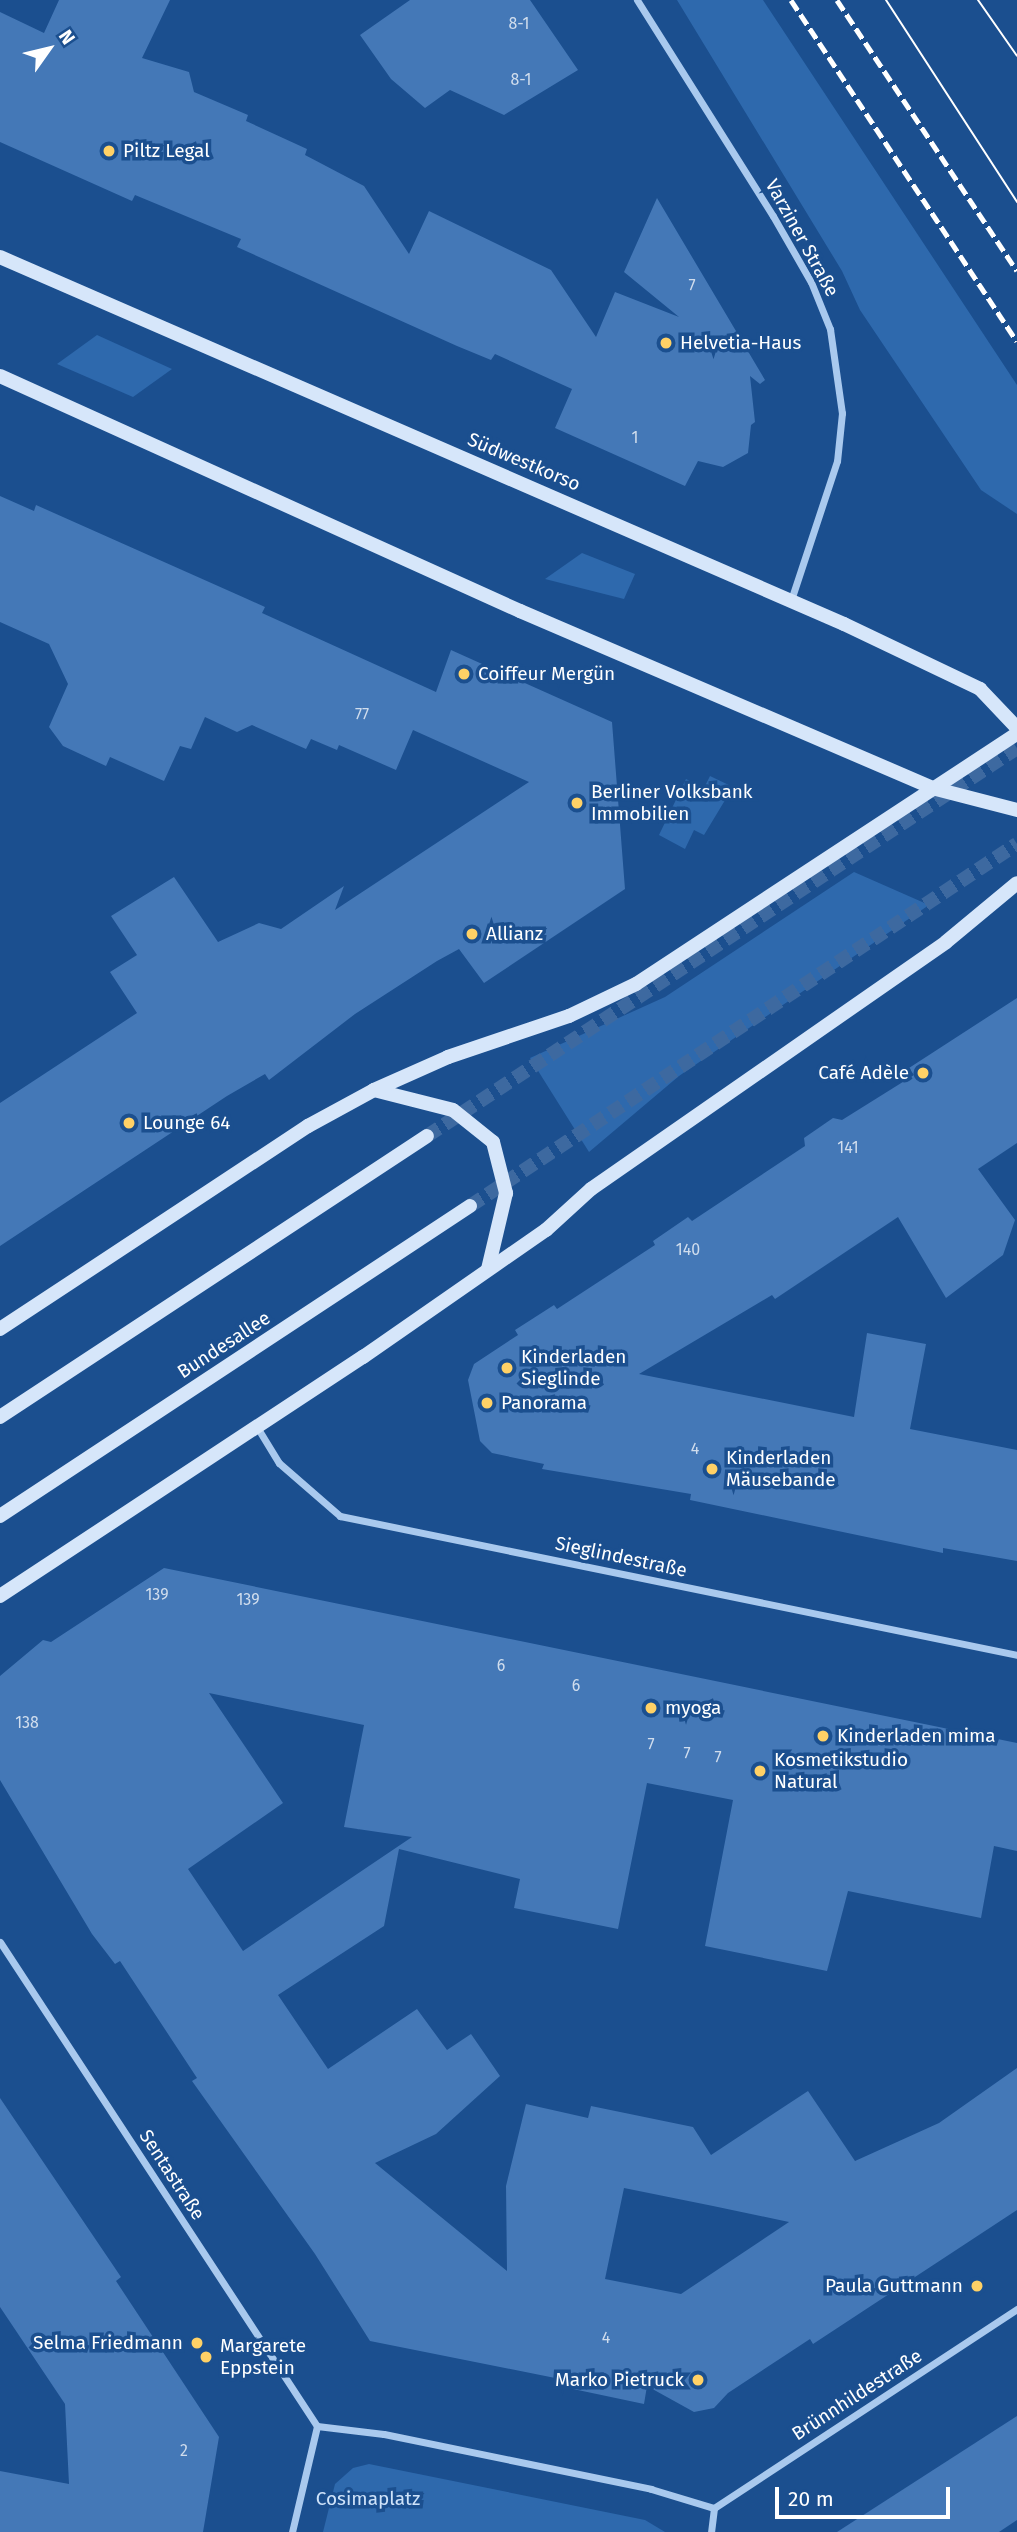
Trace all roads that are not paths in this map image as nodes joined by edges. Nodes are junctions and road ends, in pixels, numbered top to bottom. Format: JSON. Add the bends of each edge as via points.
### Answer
{"nodes":[{"id":1,"x":637,"y":0,"type":"edge"},
{"id":2,"x":0,"y":257,"type":"edge"},
{"id":3,"x":0,"y":376,"type":"edge"},
{"id":4,"x":791,"y":600,"type":"junction"},
{"id":5,"x":1017,"y":728,"type":"edge"},
{"id":6,"x":1017,"y":734,"type":"edge"},
{"id":7,"x":936,"y":789,"type":"junction"},
{"id":8,"x":1017,"y":810,"type":"edge"},
{"id":9,"x":1017,"y":883,"type":"edge"},
{"id":10,"x":374,"y":1090,"type":"junction"},
{"id":11,"x":427,"y":1136,"type":"tunnel mouth"},
{"id":12,"x":470,"y":1206,"type":"tunnel mouth"},
{"id":13,"x":488,"y":1269,"type":"junction"},
{"id":14,"x":0,"y":1329,"type":"edge"},
{"id":15,"x":0,"y":1417,"type":"edge"},
{"id":16,"x":257,"y":1427,"type":"junction"},
{"id":17,"x":0,"y":1516,"type":"edge"},
{"id":18,"x":0,"y":1596,"type":"edge"},
{"id":19,"x":1017,"y":1655,"type":"edge"},
{"id":20,"x":0,"y":1942,"type":"edge"},
{"id":21,"x":1017,"y":2309,"type":"edge"},
{"id":22,"x":317,"y":2426,"type":"junction"},
{"id":23,"x":714,"y":2508,"type":"junction"},
{"id":24,"x":292,"y":2532,"type":"edge"},
{"id":25,"x":711,"y":2532,"type":"edge"}],
"edges":[{"from":1,"to":4,"type":"street","name":"Varziner Straße","via":[[773,216],[811,282],[830,329],[842,413],[837,461]]},
{"from":2,"to":4,"type":"main road","name":"Südwestkorso"},
{"from":3,"to":7,"type":"main road","via":[[520,611]]},
{"from":4,"to":5,"type":"main road","name":"Südwestkorso","via":[[980,689]]},
{"from":6,"to":7,"type":"main road"},
{"from":7,"to":8,"type":"main road"},
{"from":7,"to":10,"type":"main road","via":[[636,985],[569,1016],[448,1057]]},
{"from":9,"to":13,"type":"main road","via":[[946,942],[591,1189],[546,1230]]},
{"from":10,"to":13,"type":"main road","via":[[453,1110],[492,1142],[506,1193]]},
{"from":10,"to":14,"type":"main road","via":[[307,1126]]},
{"from":11,"to":15,"type":"main road"},
{"from":12,"to":17,"type":"main road","name":"Bundesallee"},
{"from":13,"to":16,"type":"main road"},
{"from":16,"to":18,"type":"main road"},
{"from":16,"to":19,"type":"street","name":"Sieglindestraße","via":[[279,1462],[340,1516]]},
{"from":20,"to":22,"type":"street","name":"Sentastraße"},
{"from":21,"to":23,"type":"street","name":"Brünnhildestraße"},
{"from":22,"to":23,"type":"street","via":[[384,2434],[651,2489]]},
{"from":22,"to":24,"type":"street"},
{"from":23,"to":25,"type":"street"}]}
